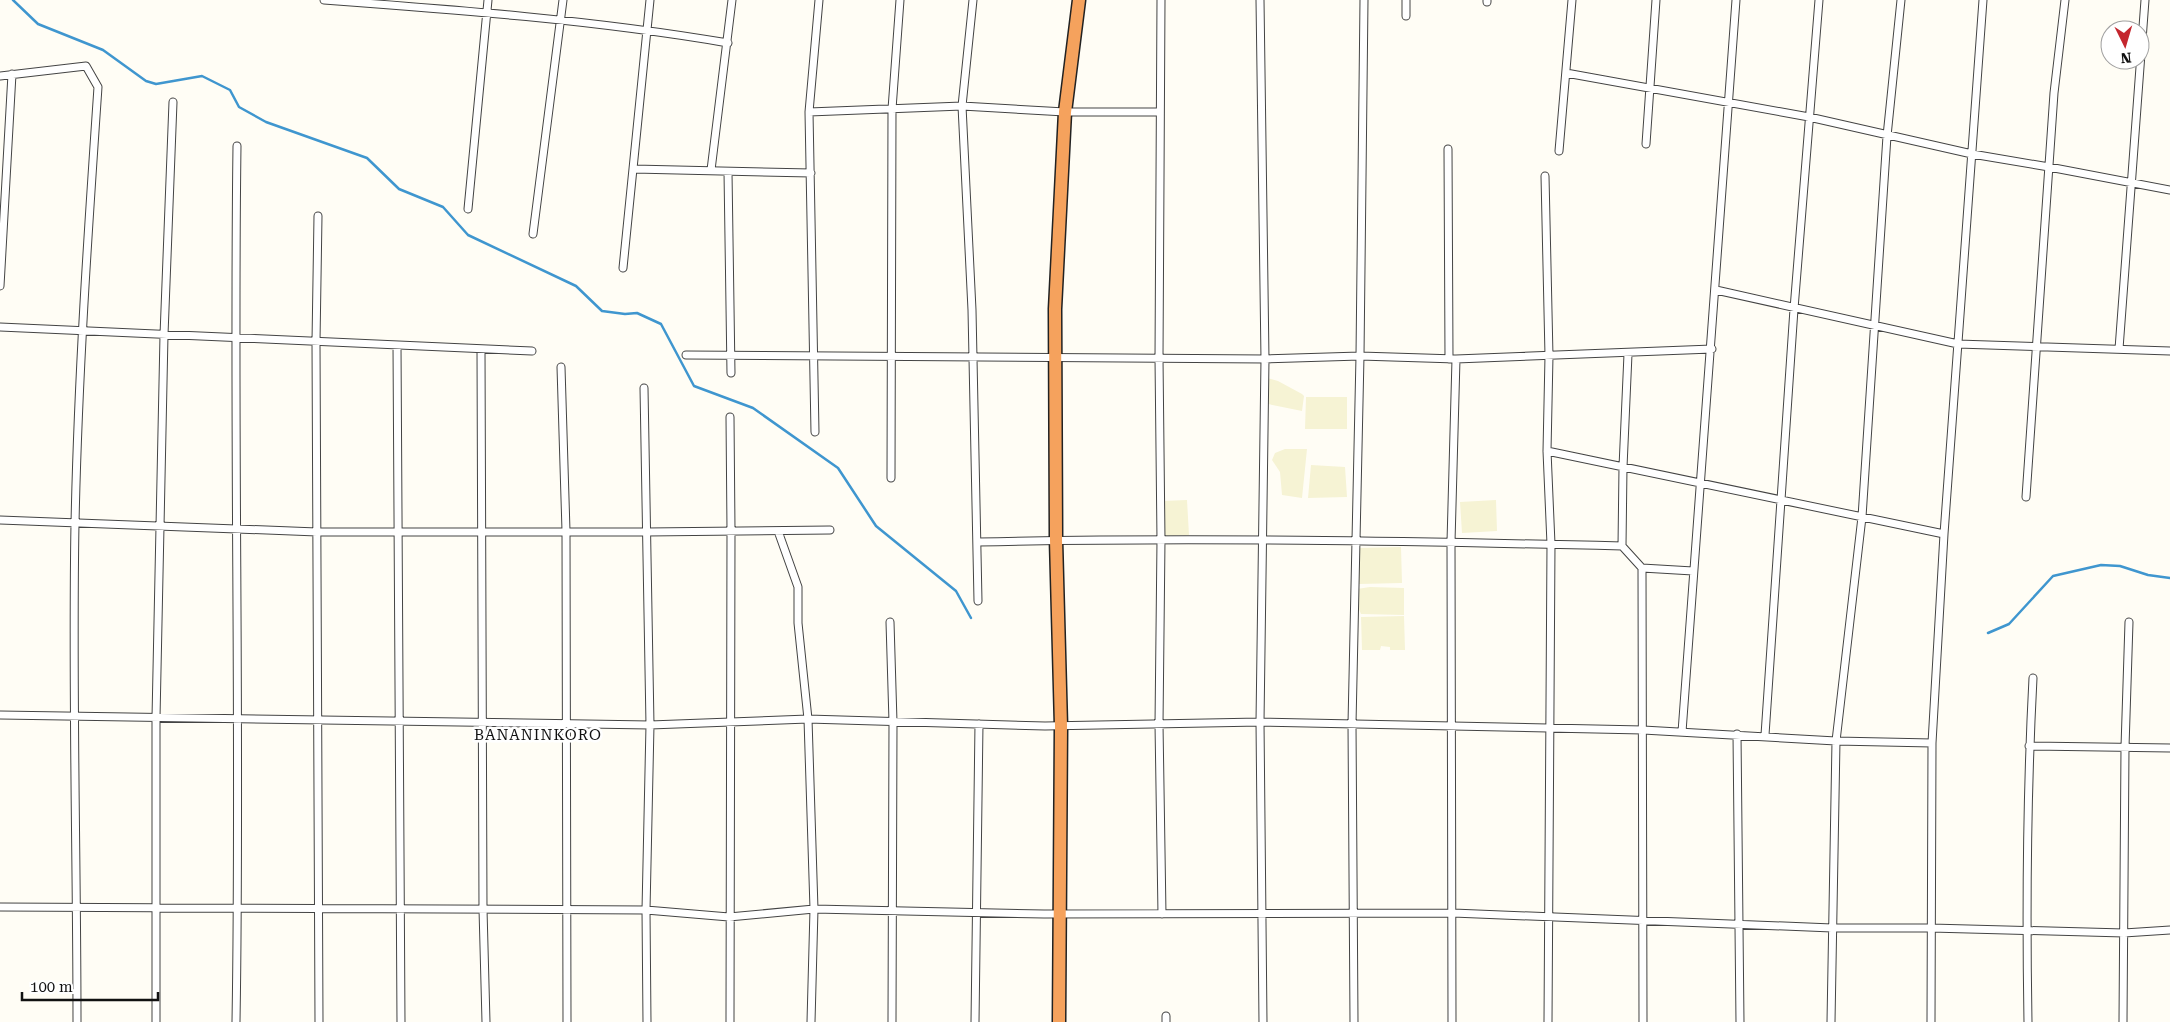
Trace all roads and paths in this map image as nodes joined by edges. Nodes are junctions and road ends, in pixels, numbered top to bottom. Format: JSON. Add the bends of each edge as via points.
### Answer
{"nodes":[{"id":1,"x":324,"y":0,"type":"edge"},
{"id":2,"x":488,"y":0,"type":"edge"},
{"id":3,"x":563,"y":0,"type":"edge"},
{"id":4,"x":650,"y":0,"type":"edge"},
{"id":5,"x":732,"y":0,"type":"edge"},
{"id":6,"x":819,"y":0,"type":"edge"},
{"id":7,"x":900,"y":0,"type":"edge"},
{"id":8,"x":973,"y":0,"type":"edge"},
{"id":9,"x":1079,"y":0,"type":"edge"},
{"id":10,"x":1161,"y":0,"type":"edge"},
{"id":11,"x":1260,"y":0,"type":"edge"},
{"id":12,"x":1364,"y":0,"type":"edge"},
{"id":13,"x":1406,"y":0,"type":"edge"},
{"id":14,"x":1572,"y":0,"type":"edge"},
{"id":15,"x":1656,"y":0,"type":"edge"},
{"id":16,"x":1736,"y":0,"type":"edge"},
{"id":17,"x":1819,"y":0,"type":"edge"},
{"id":18,"x":1901,"y":0,"type":"edge"},
{"id":19,"x":1983,"y":0,"type":"edge"},
{"id":20,"x":2065,"y":0,"type":"edge"},
{"id":21,"x":2145,"y":0,"type":"edge"},
{"id":22,"x":403,"y":3,"type":"edge"},
{"id":23,"x":486,"y":14,"type":"junction"},
{"id":24,"x":1406,"y":16,"type":"dead end"},
{"id":25,"x":561,"y":19,"type":"junction"},
{"id":26,"x":647,"y":29,"type":"junction"},
{"id":27,"x":728,"y":43,"type":"junction"},
{"id":28,"x":1566,"y":73,"type":"junction"},
{"id":29,"x":12,"y":74,"type":"junction"},
{"id":30,"x":0,"y":76,"type":"edge"},
{"id":31,"x":1650,"y":88,"type":"junction"},
{"id":32,"x":172,"y":102,"type":"dead end"},
{"id":33,"x":1729,"y":103,"type":"junction"},
{"id":34,"x":962,"y":106,"type":"junction"},
{"id":35,"x":892,"y":109,"type":"junction"},
{"id":36,"x":809,"y":112,"type":"junction"},
{"id":37,"x":1065,"y":112,"type":"junction"},
{"id":38,"x":1160,"y":112,"type":"junction"},
{"id":39,"x":1809,"y":117,"type":"junction"},
{"id":40,"x":1887,"y":136,"type":"junction"},
{"id":41,"x":1646,"y":144,"type":"dead end"},
{"id":42,"x":237,"y":146,"type":"dead end"},
{"id":43,"x":1448,"y":149,"type":"dead end"},
{"id":44,"x":1559,"y":151,"type":"dead end"},
{"id":45,"x":1972,"y":154,"type":"junction"},
{"id":46,"x":2050,"y":167,"type":"junction"},
{"id":47,"x":634,"y":169,"type":"junction"},
{"id":48,"x":712,"y":170,"type":"junction"},
{"id":49,"x":728,"y":172,"type":"junction"},
{"id":50,"x":811,"y":173,"type":"junction"},
{"id":51,"x":1545,"y":176,"type":"dead end"},
{"id":52,"x":2132,"y":184,"type":"junction"},
{"id":53,"x":2170,"y":190,"type":"edge"},
{"id":54,"x":468,"y":209,"type":"dead end"},
{"id":55,"x":318,"y":216,"type":"dead end"},
{"id":56,"x":533,"y":234,"type":"dead end"},
{"id":57,"x":623,"y":268,"type":"dead end"},
{"id":58,"x":0,"y":286,"type":"edge"},
{"id":59,"x":1716,"y":290,"type":"junction"},
{"id":60,"x":1794,"y":309,"type":"junction"},
{"id":61,"x":1874,"y":326,"type":"junction"},
{"id":62,"x":0,"y":327,"type":"edge"},
{"id":63,"x":82,"y":331,"type":"junction"},
{"id":64,"x":164,"y":335,"type":"junction"},
{"id":65,"x":234,"y":337,"type":"junction"},
{"id":66,"x":316,"y":342,"type":"junction"},
{"id":67,"x":1958,"y":344,"type":"junction"},
{"id":68,"x":397,"y":345,"type":"junction"},
{"id":69,"x":2036,"y":346,"type":"junction"},
{"id":70,"x":481,"y":349,"type":"junction"},
{"id":71,"x":2119,"y":349,"type":"junction"},
{"id":72,"x":1712,"y":350,"type":"junction"},
{"id":73,"x":532,"y":351,"type":"dead end"},
{"id":74,"x":2170,"y":351,"type":"edge"},
{"id":75,"x":686,"y":354,"type":"dead end"},
{"id":76,"x":815,"y":354,"type":"junction"},
{"id":77,"x":1628,"y":354,"type":"junction"},
{"id":78,"x":731,"y":355,"type":"junction"},
{"id":79,"x":891,"y":355,"type":"junction"},
{"id":80,"x":973,"y":356,"type":"junction"},
{"id":81,"x":1360,"y":356,"type":"junction"},
{"id":82,"x":1549,"y":356,"type":"junction"},
{"id":83,"x":1055,"y":358,"type":"junction"},
{"id":84,"x":1159,"y":358,"type":"junction"},
{"id":85,"x":1265,"y":359,"type":"junction"},
{"id":86,"x":1452,"y":359,"type":"junction"},
{"id":87,"x":561,"y":367,"type":"dead end"},
{"id":88,"x":731,"y":373,"type":"dead end"},
{"id":89,"x":644,"y":388,"type":"dead end"},
{"id":90,"x":730,"y":417,"type":"dead end"},
{"id":91,"x":815,"y":432,"type":"dead end"},
{"id":92,"x":1547,"y":451,"type":"junction"},
{"id":93,"x":1623,"y":467,"type":"junction"},
{"id":94,"x":891,"y":478,"type":"dead end"},
{"id":95,"x":1699,"y":483,"type":"junction"},
{"id":96,"x":2026,"y":497,"type":"dead end"},
{"id":97,"x":1781,"y":500,"type":"junction"},
{"id":98,"x":1862,"y":517,"type":"junction"},
{"id":99,"x":0,"y":520,"type":"edge"},
{"id":100,"x":75,"y":524,"type":"junction"},
{"id":101,"x":160,"y":527,"type":"junction"},
{"id":102,"x":237,"y":530,"type":"junction"},
{"id":103,"x":732,"y":530,"type":"junction"},
{"id":104,"x":830,"y":530,"type":"dead end"},
{"id":105,"x":398,"y":531,"type":"junction"},
{"id":106,"x":482,"y":531,"type":"junction"},
{"id":107,"x":566,"y":531,"type":"junction"},
{"id":108,"x":778,"y":531,"type":"junction"},
{"id":109,"x":317,"y":532,"type":"junction"},
{"id":110,"x":647,"y":532,"type":"junction"},
{"id":111,"x":1944,"y":534,"type":"junction"},
{"id":112,"x":1056,"y":540,"type":"junction"},
{"id":113,"x":1161,"y":540,"type":"junction"},
{"id":114,"x":1355,"y":540,"type":"junction"},
{"id":115,"x":1264,"y":541,"type":"junction"},
{"id":116,"x":978,"y":542,"type":"junction"},
{"id":117,"x":1451,"y":542,"type":"junction"},
{"id":118,"x":1551,"y":544,"type":"junction"},
{"id":119,"x":1622,"y":546,"type":"junction"},
{"id":120,"x":1642,"y":568,"type":"junction"},
{"id":121,"x":1693,"y":571,"type":"junction"},
{"id":122,"x":978,"y":601,"type":"dead end"},
{"id":123,"x":890,"y":622,"type":"dead end"},
{"id":124,"x":2130,"y":622,"type":"dead end"},
{"id":125,"x":2033,"y":678,"type":"dead end"},
{"id":126,"x":0,"y":715,"type":"edge"},
{"id":127,"x":74,"y":716,"type":"junction"},
{"id":128,"x":156,"y":718,"type":"junction"},
{"id":129,"x":808,"y":719,"type":"junction"},
{"id":130,"x":239,"y":720,"type":"junction"},
{"id":131,"x":317,"y":720,"type":"junction"},
{"id":132,"x":399,"y":721,"type":"junction"},
{"id":133,"x":892,"y":722,"type":"junction"},
{"id":134,"x":1260,"y":722,"type":"junction"},
{"id":135,"x":484,"y":723,"type":"junction"},
{"id":136,"x":730,"y":723,"type":"junction"},
{"id":137,"x":567,"y":724,"type":"junction"},
{"id":138,"x":979,"y":724,"type":"junction"},
{"id":139,"x":1159,"y":724,"type":"junction"},
{"id":140,"x":1352,"y":724,"type":"junction"},
{"id":141,"x":650,"y":725,"type":"junction"},
{"id":142,"x":1061,"y":726,"type":"junction"},
{"id":143,"x":1450,"y":726,"type":"junction"},
{"id":144,"x":1550,"y":729,"type":"junction"},
{"id":145,"x":1643,"y":730,"type":"junction"},
{"id":146,"x":1682,"y":732,"type":"junction"},
{"id":147,"x":1737,"y":734,"type":"junction"},
{"id":148,"x":1765,"y":736,"type":"junction"},
{"id":149,"x":1836,"y":741,"type":"junction"},
{"id":150,"x":1932,"y":743,"type":"junction"},
{"id":151,"x":2029,"y":746,"type":"junction"},
{"id":152,"x":2125,"y":747,"type":"junction"},
{"id":153,"x":2170,"y":748,"type":"edge"},
{"id":154,"x":0,"y":906,"type":"edge"},
{"id":155,"x":77,"y":907,"type":"junction"},
{"id":156,"x":157,"y":907,"type":"junction"},
{"id":157,"x":318,"y":908,"type":"junction"},
{"id":158,"x":402,"y":908,"type":"junction"},
{"id":159,"x":238,"y":909,"type":"junction"},
{"id":160,"x":483,"y":909,"type":"junction"},
{"id":161,"x":814,"y":909,"type":"junction"},
{"id":162,"x":567,"y":910,"type":"junction"},
{"id":163,"x":646,"y":910,"type":"junction"},
{"id":164,"x":892,"y":911,"type":"junction"},
{"id":165,"x":977,"y":913,"type":"junction"},
{"id":166,"x":1453,"y":913,"type":"junction"},
{"id":167,"x":1058,"y":914,"type":"junction"},
{"id":168,"x":1162,"y":914,"type":"junction"},
{"id":169,"x":1262,"y":914,"type":"junction"},
{"id":170,"x":1354,"y":914,"type":"junction"},
{"id":171,"x":729,"y":917,"type":"junction"},
{"id":172,"x":1548,"y":917,"type":"junction"},
{"id":173,"x":1644,"y":921,"type":"junction"},
{"id":174,"x":1739,"y":924,"type":"junction"},
{"id":175,"x":1832,"y":928,"type":"junction"},
{"id":176,"x":1931,"y":928,"type":"junction"},
{"id":177,"x":2027,"y":930,"type":"junction"},
{"id":178,"x":2170,"y":930,"type":"edge"},
{"id":179,"x":2124,"y":933,"type":"junction"},
{"id":180,"x":77,"y":1022,"type":"edge"},
{"id":181,"x":156,"y":1022,"type":"edge"},
{"id":182,"x":236,"y":1022,"type":"edge"},
{"id":183,"x":319,"y":1022,"type":"edge"},
{"id":184,"x":401,"y":1022,"type":"edge"},
{"id":185,"x":486,"y":1022,"type":"edge"},
{"id":186,"x":567,"y":1022,"type":"edge"},
{"id":187,"x":647,"y":1022,"type":"edge"},
{"id":188,"x":730,"y":1022,"type":"edge"},
{"id":189,"x":811,"y":1022,"type":"edge"},
{"id":190,"x":892,"y":1022,"type":"edge"},
{"id":191,"x":975,"y":1022,"type":"edge"},
{"id":192,"x":1059,"y":1022,"type":"edge"},
{"id":193,"x":1263,"y":1022,"type":"edge"},
{"id":194,"x":1354,"y":1022,"type":"edge"},
{"id":195,"x":1452,"y":1022,"type":"edge"},
{"id":196,"x":1548,"y":1022,"type":"edge"},
{"id":197,"x":1644,"y":1022,"type":"edge"},
{"id":198,"x":1740,"y":1022,"type":"edge"},
{"id":199,"x":1831,"y":1022,"type":"edge"},
{"id":200,"x":1932,"y":1022,"type":"edge"},
{"id":201,"x":2028,"y":1022,"type":"edge"},
{"id":202,"x":2123,"y":1022,"type":"edge"}],
"edges":[{"from":1,"to":22,"type":"street"},
{"from":2,"to":23,"type":"street"},
{"from":3,"to":25,"type":"street"},
{"from":4,"to":26,"type":"street"},
{"from":5,"to":27,"type":"street"},
{"from":6,"to":36,"type":"street"},
{"from":7,"to":35,"type":"street"},
{"from":8,"to":34,"type":"street"},
{"from":9,"to":37,"type":"highway"},
{"from":10,"to":38,"type":"street"},
{"from":11,"to":85,"type":"street"},
{"from":12,"to":81,"type":"street"},
{"from":13,"to":24,"type":"street"},
{"from":14,"to":28,"type":"street"},
{"from":15,"to":31,"type":"street"},
{"from":16,"to":33,"type":"street"},
{"from":17,"to":39,"type":"street"},
{"from":18,"to":40,"type":"street"},
{"from":19,"to":45,"type":"street"},
{"from":20,"to":46,"type":"street","via":[[2054,94]]},
{"from":21,"to":52,"type":"street"},
{"from":22,"to":23,"type":"street"},
{"from":23,"to":25,"type":"street"},
{"from":23,"to":54,"type":"street"},
{"from":25,"to":26,"type":"street"},
{"from":25,"to":56,"type":"street"},
{"from":26,"to":27,"type":"street"},
{"from":26,"to":47,"type":"street"},
{"from":27,"to":48,"type":"street"},
{"from":28,"to":31,"type":"street"},
{"from":28,"to":44,"type":"street"},
{"from":29,"to":30,"type":"street"},
{"from":29,"to":58,"type":"street"},
{"from":29,"to":63,"type":"street","via":[[86,66],[98,87]]},
{"from":31,"to":33,"type":"street"},
{"from":31,"to":41,"type":"street"},
{"from":32,"to":64,"type":"street"},
{"from":33,"to":39,"type":"street"},
{"from":33,"to":59,"type":"street"},
{"from":34,"to":35,"type":"street"},
{"from":34,"to":37,"type":"street"},
{"from":34,"to":80,"type":"street"},
{"from":35,"to":36,"type":"street"},
{"from":35,"to":79,"type":"street"},
{"from":36,"to":50,"type":"street"},
{"from":37,"to":38,"type":"street"},
{"from":37,"to":83,"type":"highway"},
{"from":38,"to":84,"type":"street"},
{"from":39,"to":40,"type":"street"},
{"from":39,"to":60,"type":"street"},
{"from":40,"to":45,"type":"street"},
{"from":40,"to":61,"type":"street"},
{"from":42,"to":65,"type":"street"},
{"from":43,"to":86,"type":"street"},
{"from":45,"to":46,"type":"street"},
{"from":45,"to":67,"type":"street"},
{"from":46,"to":52,"type":"street"},
{"from":46,"to":69,"type":"street"},
{"from":47,"to":48,"type":"street"},
{"from":47,"to":57,"type":"street"},
{"from":48,"to":49,"type":"street"},
{"from":49,"to":50,"type":"street"},
{"from":49,"to":78,"type":"street"},
{"from":50,"to":76,"type":"street"},
{"from":51,"to":82,"type":"street"},
{"from":52,"to":53,"type":"street"},
{"from":52,"to":71,"type":"street"},
{"from":55,"to":66,"type":"street"},
{"from":59,"to":60,"type":"street"},
{"from":59,"to":72,"type":"street"},
{"from":60,"to":61,"type":"street"},
{"from":60,"to":97,"type":"street"},
{"from":61,"to":67,"type":"street"},
{"from":61,"to":98,"type":"street"},
{"from":62,"to":63,"type":"street"},
{"from":63,"to":64,"type":"street"},
{"from":63,"to":100,"type":"street"},
{"from":64,"to":65,"type":"street"},
{"from":64,"to":101,"type":"street"},
{"from":65,"to":66,"type":"street"},
{"from":65,"to":102,"type":"street"},
{"from":66,"to":68,"type":"street"},
{"from":66,"to":109,"type":"street"},
{"from":67,"to":69,"type":"street"},
{"from":67,"to":111,"type":"street"},
{"from":68,"to":70,"type":"street"},
{"from":68,"to":105,"type":"street"},
{"from":69,"to":71,"type":"street"},
{"from":69,"to":96,"type":"street"},
{"from":70,"to":73,"type":"street"},
{"from":70,"to":106,"type":"street"},
{"from":71,"to":74,"type":"street"},
{"from":72,"to":77,"type":"street"},
{"from":72,"to":95,"type":"street"},
{"from":75,"to":78,"type":"street"},
{"from":76,"to":78,"type":"street"},
{"from":76,"to":79,"type":"street"},
{"from":76,"to":91,"type":"street"},
{"from":77,"to":82,"type":"street"},
{"from":77,"to":93,"type":"street"},
{"from":78,"to":88,"type":"street"},
{"from":79,"to":80,"type":"street"},
{"from":79,"to":94,"type":"street"},
{"from":80,"to":83,"type":"street"},
{"from":80,"to":116,"type":"street"},
{"from":81,"to":85,"type":"street"},
{"from":81,"to":86,"type":"street"},
{"from":81,"to":114,"type":"street"},
{"from":82,"to":86,"type":"street"},
{"from":82,"to":92,"type":"street"},
{"from":83,"to":84,"type":"street"},
{"from":83,"to":112,"type":"highway"},
{"from":84,"to":85,"type":"street"},
{"from":84,"to":113,"type":"street"},
{"from":85,"to":115,"type":"street"},
{"from":86,"to":117,"type":"street"},
{"from":87,"to":107,"type":"street"},
{"from":89,"to":110,"type":"street"},
{"from":90,"to":103,"type":"street"},
{"from":92,"to":93,"type":"street"},
{"from":92,"to":118,"type":"street"},
{"from":93,"to":95,"type":"street"},
{"from":93,"to":119,"type":"street"},
{"from":95,"to":97,"type":"street"},
{"from":95,"to":121,"type":"street"},
{"from":97,"to":98,"type":"street"},
{"from":97,"to":148,"type":"street"},
{"from":98,"to":111,"type":"street"},
{"from":98,"to":149,"type":"street"},
{"from":99,"to":100,"type":"street"},
{"from":100,"to":101,"type":"street"},
{"from":100,"to":127,"type":"street"},
{"from":101,"to":102,"type":"street"},
{"from":101,"to":128,"type":"street"},
{"from":102,"to":109,"type":"street"},
{"from":102,"to":130,"type":"street"},
{"from":103,"to":108,"type":"street"},
{"from":103,"to":110,"type":"street"},
{"from":103,"to":136,"type":"street"},
{"from":104,"to":108,"type":"street"},
{"from":105,"to":106,"type":"street"},
{"from":105,"to":109,"type":"street"},
{"from":105,"to":132,"type":"street"},
{"from":106,"to":107,"type":"street"},
{"from":106,"to":135,"type":"street"},
{"from":107,"to":110,"type":"street"},
{"from":107,"to":137,"type":"street"},
{"from":108,"to":129,"type":"street","via":[[798,587],[798,623]]},
{"from":109,"to":131,"type":"street"},
{"from":110,"to":141,"type":"street"},
{"from":111,"to":150,"type":"street"},
{"from":112,"to":113,"type":"street"},
{"from":112,"to":116,"type":"street"},
{"from":112,"to":142,"type":"highway"},
{"from":113,"to":115,"type":"street"},
{"from":113,"to":139,"type":"street"},
{"from":114,"to":115,"type":"street"},
{"from":114,"to":117,"type":"street"},
{"from":114,"to":140,"type":"street"},
{"from":115,"to":134,"type":"street"},
{"from":116,"to":122,"type":"street"},
{"from":117,"to":118,"type":"street"},
{"from":117,"to":143,"type":"street"},
{"from":118,"to":119,"type":"street"},
{"from":118,"to":144,"type":"street"},
{"from":119,"to":120,"type":"street"},
{"from":120,"to":121,"type":"street"},
{"from":120,"to":145,"type":"street"},
{"from":121,"to":146,"type":"street"},
{"from":123,"to":133,"type":"street"},
{"from":124,"to":152,"type":"street"},
{"from":125,"to":151,"type":"street"},
{"from":126,"to":127,"type":"street"},
{"from":127,"to":128,"type":"street"},
{"from":127,"to":155,"type":"street"},
{"from":128,"to":130,"type":"street"},
{"from":128,"to":156,"type":"street"},
{"from":129,"to":133,"type":"street"},
{"from":129,"to":136,"type":"street"},
{"from":129,"to":161,"type":"street"},
{"from":130,"to":131,"type":"street"},
{"from":130,"to":159,"type":"street"},
{"from":131,"to":132,"type":"street"},
{"from":131,"to":157,"type":"street"},
{"from":132,"to":135,"type":"street"},
{"from":132,"to":158,"type":"street"},
{"from":133,"to":138,"type":"street"},
{"from":133,"to":164,"type":"street"},
{"from":134,"to":139,"type":"street"},
{"from":134,"to":140,"type":"street"},
{"from":134,"to":169,"type":"street"},
{"from":135,"to":137,"type":"street"},
{"from":135,"to":160,"type":"street"},
{"from":136,"to":141,"type":"street"},
{"from":136,"to":171,"type":"street"},
{"from":137,"to":141,"type":"street"},
{"from":137,"to":162,"type":"street"},
{"from":138,"to":142,"type":"street"},
{"from":138,"to":165,"type":"street"},
{"from":139,"to":142,"type":"street"},
{"from":139,"to":168,"type":"street"},
{"from":140,"to":143,"type":"street"},
{"from":140,"to":170,"type":"street"},
{"from":141,"to":163,"type":"street"},
{"from":142,"to":167,"type":"highway"},
{"from":143,"to":144,"type":"street"},
{"from":143,"to":166,"type":"street"},
{"from":144,"to":145,"type":"street"},
{"from":144,"to":172,"type":"street"},
{"from":145,"to":146,"type":"street"},
{"from":145,"to":173,"type":"street"},
{"from":146,"to":147,"type":"street"},
{"from":147,"to":148,"type":"street"},
{"from":147,"to":174,"type":"street"},
{"from":148,"to":149,"type":"street"},
{"from":149,"to":150,"type":"street"},
{"from":149,"to":175,"type":"street"},
{"from":150,"to":176,"type":"street"},
{"from":151,"to":152,"type":"street"},
{"from":151,"to":177,"type":"street"},
{"from":152,"to":153,"type":"street"},
{"from":152,"to":179,"type":"street"},
{"from":154,"to":155,"type":"street"},
{"from":155,"to":156,"type":"street"},
{"from":155,"to":180,"type":"street"},
{"from":156,"to":159,"type":"street"},
{"from":156,"to":181,"type":"street"},
{"from":157,"to":158,"type":"street"},
{"from":157,"to":159,"type":"street"},
{"from":157,"to":183,"type":"street"},
{"from":158,"to":160,"type":"street"},
{"from":158,"to":184,"type":"street"},
{"from":159,"to":182,"type":"street"},
{"from":160,"to":162,"type":"street"},
{"from":160,"to":185,"type":"street"},
{"from":161,"to":164,"type":"street"},
{"from":161,"to":171,"type":"street"},
{"from":161,"to":189,"type":"street"},
{"from":162,"to":163,"type":"street"},
{"from":162,"to":186,"type":"street"},
{"from":163,"to":171,"type":"street"},
{"from":163,"to":187,"type":"street"},
{"from":164,"to":165,"type":"street"},
{"from":164,"to":190,"type":"street"},
{"from":165,"to":167,"type":"street"},
{"from":165,"to":191,"type":"street"},
{"from":166,"to":170,"type":"street"},
{"from":166,"to":172,"type":"street"},
{"from":166,"to":195,"type":"street"},
{"from":167,"to":168,"type":"street"},
{"from":167,"to":192,"type":"highway"},
{"from":168,"to":169,"type":"street"},
{"from":169,"to":170,"type":"street"},
{"from":169,"to":193,"type":"street"},
{"from":170,"to":194,"type":"street"},
{"from":171,"to":188,"type":"street"},
{"from":172,"to":173,"type":"street"},
{"from":172,"to":196,"type":"street"},
{"from":173,"to":174,"type":"street"},
{"from":173,"to":197,"type":"street"},
{"from":174,"to":175,"type":"street"},
{"from":174,"to":198,"type":"street"},
{"from":175,"to":176,"type":"street"},
{"from":175,"to":199,"type":"street"},
{"from":176,"to":177,"type":"street"},
{"from":176,"to":200,"type":"street"},
{"from":177,"to":179,"type":"street"},
{"from":177,"to":201,"type":"street"},
{"from":178,"to":179,"type":"street"},
{"from":179,"to":202,"type":"street"}]}
